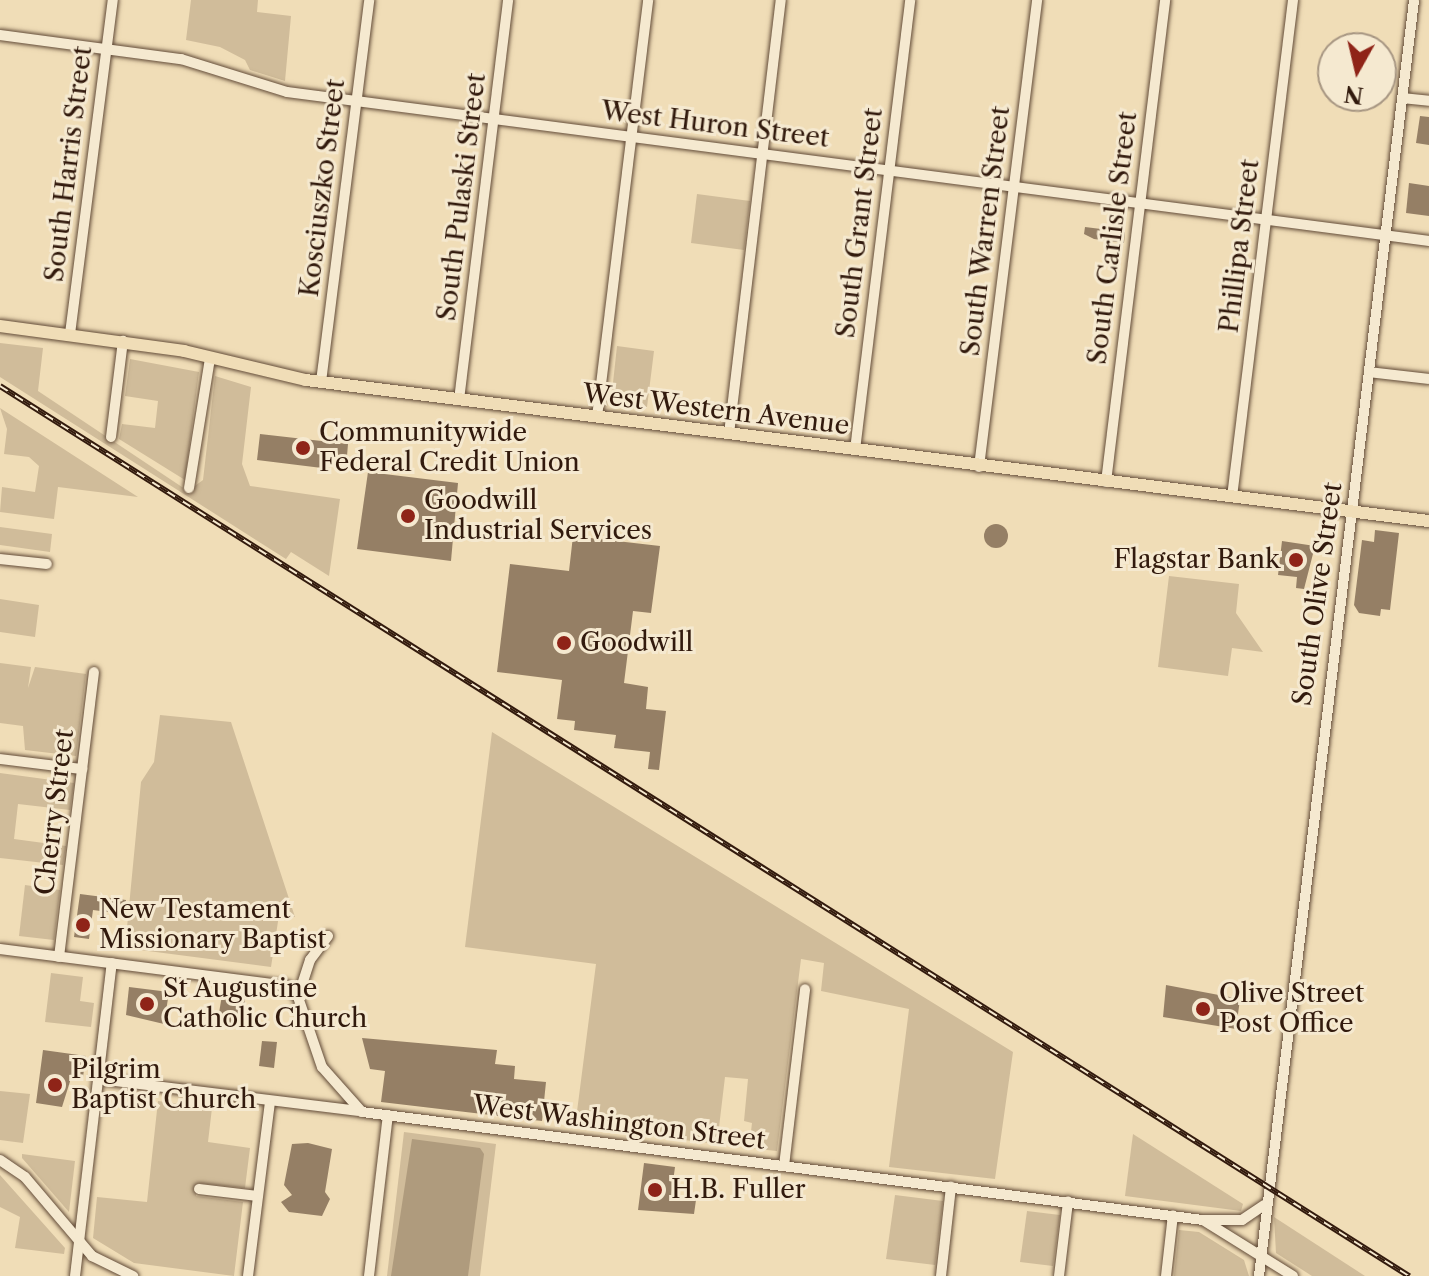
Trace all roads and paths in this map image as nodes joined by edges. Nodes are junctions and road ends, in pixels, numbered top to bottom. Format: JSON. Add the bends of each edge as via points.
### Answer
{"nodes":[{"id":1,"x":113,"y":0,"type":"edge"},
{"id":2,"x":369,"y":0,"type":"edge"},
{"id":3,"x":508,"y":0,"type":"edge"},
{"id":4,"x":648,"y":0,"type":"edge"},
{"id":5,"x":781,"y":0,"type":"edge"},
{"id":6,"x":910,"y":0,"type":"edge"},
{"id":7,"x":1037,"y":0,"type":"edge"},
{"id":8,"x":1165,"y":0,"type":"edge"},
{"id":9,"x":1293,"y":0,"type":"edge"},
{"id":10,"x":1414,"y":0,"type":"edge"},
{"id":11,"x":0,"y":35,"type":"edge"},
{"id":12,"x":106,"y":48,"type":"junction"},
{"id":13,"x":1402,"y":98,"type":"junction"},
{"id":14,"x":356,"y":101,"type":"junction"},
{"id":15,"x":1429,"y":101,"type":"edge"},
{"id":16,"x":493,"y":119,"type":"junction"},
{"id":17,"x":631,"y":137,"type":"junction"},
{"id":18,"x":762,"y":154,"type":"junction"},
{"id":19,"x":889,"y":170,"type":"junction"},
{"id":20,"x":1014,"y":186,"type":"junction"},
{"id":21,"x":1140,"y":203,"type":"junction"},
{"id":22,"x":1266,"y":220,"type":"junction"},
{"id":23,"x":1385,"y":235,"type":"junction"},
{"id":24,"x":1429,"y":241,"type":"edge"},
{"id":25,"x":0,"y":326,"type":"edge"},
{"id":26,"x":70,"y":334,"type":"junction"},
{"id":27,"x":123,"y":341,"type":"junction"},
{"id":28,"x":210,"y":358,"type":"junction"},
{"id":29,"x":1369,"y":372,"type":"junction"},
{"id":30,"x":1429,"y":379,"type":"edge"},
{"id":31,"x":321,"y":382,"type":"junction"},
{"id":32,"x":459,"y":400,"type":"junction"},
{"id":33,"x":597,"y":417,"type":"junction"},
{"id":34,"x":729,"y":434,"type":"junction"},
{"id":35,"x":111,"y":437,"type":"dead end"},
{"id":36,"x":855,"y":450,"type":"junction"},
{"id":37,"x":979,"y":467,"type":"junction"},
{"id":38,"x":1106,"y":482,"type":"junction"},
{"id":39,"x":189,"y":488,"type":"dead end"},
{"id":40,"x":1232,"y":497,"type":"junction"},
{"id":41,"x":1351,"y":512,"type":"junction"},
{"id":42,"x":1429,"y":521,"type":"edge"},
{"id":43,"x":0,"y":559,"type":"edge"},
{"id":44,"x":47,"y":564,"type":"dead end"},
{"id":45,"x":94,"y":672,"type":"dead end"},
{"id":46,"x":0,"y":759,"type":"edge"},
{"id":47,"x":82,"y":769,"type":"junction"},
{"id":48,"x":328,"y":936,"type":"dead end"},
{"id":49,"x":0,"y":949,"type":"edge"},
{"id":50,"x":59,"y":957,"type":"junction"},
{"id":51,"x":112,"y":963,"type":"junction"},
{"id":52,"x":805,"y":989,"type":"dead end"},
{"id":53,"x":298,"y":997,"type":"junction"},
{"id":54,"x":98,"y":1079,"type":"junction"},
{"id":55,"x":270,"y":1101,"type":"junction"},
{"id":56,"x":362,"y":1112,"type":"junction"},
{"id":57,"x":388,"y":1115,"type":"junction"},
{"id":58,"x":0,"y":1160,"type":"edge"},
{"id":59,"x":784,"y":1166,"type":"junction"},
{"id":60,"x":951,"y":1187,"type":"junction"},
{"id":61,"x":199,"y":1189,"type":"dead end"},
{"id":62,"x":258,"y":1196,"type":"junction"},
{"id":63,"x":1068,"y":1202,"type":"junction"},
{"id":64,"x":1264,"y":1205,"type":"junction"},
{"id":65,"x":1173,"y":1215,"type":"junction"},
{"id":66,"x":1203,"y":1220,"type":"junction"},
{"id":67,"x":79,"y":1243,"type":"junction"},
{"id":68,"x":1261,"y":1256,"type":"junction"},
{"id":69,"x":75,"y":1276,"type":"edge"},
{"id":70,"x":133,"y":1276,"type":"edge"},
{"id":71,"x":248,"y":1276,"type":"edge"},
{"id":72,"x":369,"y":1276,"type":"edge"},
{"id":73,"x":941,"y":1276,"type":"edge"},
{"id":74,"x":1059,"y":1276,"type":"edge"},
{"id":75,"x":1166,"y":1276,"type":"edge"},
{"id":76,"x":1259,"y":1276,"type":"edge"},
{"id":77,"x":1293,"y":1276,"type":"edge"}],
"edges":[{"from":1,"to":12,"type":"street","name":"South Harris Street"},
{"from":2,"to":14,"type":"street","name":"Kosciuszko Street"},
{"from":3,"to":16,"type":"street","name":"South Pulaski Street"},
{"from":4,"to":17,"type":"street"},
{"from":5,"to":18,"type":"street"},
{"from":6,"to":19,"type":"street","name":"South Grant Street"},
{"from":7,"to":20,"type":"street","name":"South Warren Street"},
{"from":8,"to":21,"type":"street","name":"South Carlisle Street"},
{"from":9,"to":22,"type":"street","name":"Phillipa Street"},
{"from":10,"to":13,"type":"street","name":"South Olive Street"},
{"from":11,"to":12,"type":"street","name":"West Huron Street"},
{"from":12,"to":14,"type":"street","name":"West Huron Street","via":[[181,59],[254,86]]},
{"from":12,"to":26,"type":"street","name":"South Harris Street"},
{"from":13,"to":15,"type":"street"},
{"from":13,"to":23,"type":"street","name":"South Olive Street"},
{"from":14,"to":16,"type":"street","name":"West Huron Street"},
{"from":14,"to":31,"type":"street","name":"Kosciuszko Street"},
{"from":16,"to":17,"type":"street","name":"West Huron Street"},
{"from":16,"to":32,"type":"street","name":"South Pulaski Street"},
{"from":17,"to":18,"type":"street","name":"West Huron Street"},
{"from":17,"to":33,"type":"street"},
{"from":18,"to":19,"type":"street","name":"West Huron Street"},
{"from":18,"to":34,"type":"street"},
{"from":19,"to":20,"type":"street","name":"West Huron Street"},
{"from":19,"to":36,"type":"street","name":"South Grant Street"},
{"from":20,"to":21,"type":"street","name":"West Huron Street"},
{"from":20,"to":37,"type":"street","name":"South Warren Street"},
{"from":21,"to":22,"type":"street","name":"West Huron Street"},
{"from":21,"to":38,"type":"street","name":"South Carlisle Street"},
{"from":22,"to":23,"type":"street","name":"West Huron Street"},
{"from":22,"to":40,"type":"street","name":"Phillipa Street"},
{"from":23,"to":24,"type":"street","name":"West Huron Street"},
{"from":23,"to":29,"type":"street","name":"South Olive Street"},
{"from":25,"to":26,"type":"main road","name":"West Western Avenue"},
{"from":26,"to":27,"type":"main road","name":"West Western Avenue"},
{"from":27,"to":28,"type":"main road","name":"West Western Avenue"},
{"from":27,"to":35,"type":"street"},
{"from":28,"to":31,"type":"main road","name":"West Western Avenue"},
{"from":28,"to":39,"type":"street"},
{"from":29,"to":30,"type":"street"},
{"from":29,"to":41,"type":"street","name":"South Olive Street"},
{"from":31,"to":32,"type":"main road","name":"West Western Avenue"},
{"from":32,"to":33,"type":"main road","name":"West Western Avenue"},
{"from":33,"to":34,"type":"main road","name":"West Western Avenue"},
{"from":34,"to":36,"type":"main road","name":"West Western Avenue"},
{"from":36,"to":37,"type":"main road","name":"West Western Avenue"},
{"from":37,"to":38,"type":"main road","name":"West Western Avenue"},
{"from":38,"to":40,"type":"main road","name":"West Western Avenue"},
{"from":40,"to":41,"type":"main road","name":"West Western Avenue"},
{"from":41,"to":42,"type":"main road","name":"West Western Avenue"},
{"from":41,"to":64,"type":"street","name":"South Olive Street"},
{"from":43,"to":44,"type":"street"},
{"from":45,"to":47,"type":"street","name":"Cherry Street"},
{"from":46,"to":47,"type":"street"},
{"from":47,"to":50,"type":"street","name":"Cherry Street"},
{"from":48,"to":53,"type":"street","via":[[310,960]]},
{"from":49,"to":50,"type":"street"},
{"from":50,"to":51,"type":"street"},
{"from":51,"to":53,"type":"street","via":[[278,984]]},
{"from":51,"to":54,"type":"street"},
{"from":52,"to":59,"type":"street"},
{"from":53,"to":56,"type":"street","via":[[322,1067]]},
{"from":54,"to":55,"type":"street","name":"West Washington Street"},
{"from":54,"to":67,"type":"street"},
{"from":55,"to":56,"type":"street","name":"West Washington Street"},
{"from":55,"to":62,"type":"street"},
{"from":56,"to":57,"type":"street","name":"West Washington Street"},
{"from":57,"to":59,"type":"street","name":"West Washington Street"},
{"from":57,"to":72,"type":"street"},
{"from":58,"to":67,"type":"street","via":[[25,1177]]},
{"from":59,"to":60,"type":"street","name":"West Washington Street"},
{"from":60,"to":63,"type":"street","name":"West Washington Street"},
{"from":60,"to":73,"type":"street"},
{"from":61,"to":62,"type":"street"},
{"from":62,"to":71,"type":"street"},
{"from":63,"to":65,"type":"street","name":"West Washington Street"},
{"from":63,"to":74,"type":"street"},
{"from":64,"to":66,"type":"street","via":[[1242,1220]]},
{"from":64,"to":68,"type":"street","name":"South Olive Street"},
{"from":65,"to":66,"type":"street","name":"West Washington Street"},
{"from":65,"to":75,"type":"street"},
{"from":66,"to":68,"type":"street","name":"West Washington Street"},
{"from":67,"to":69,"type":"street"},
{"from":67,"to":70,"type":"street","via":[[104,1264]]},
{"from":68,"to":76,"type":"street","name":"South Olive Street"},
{"from":68,"to":77,"type":"street","name":"West Washington Street"}]}
